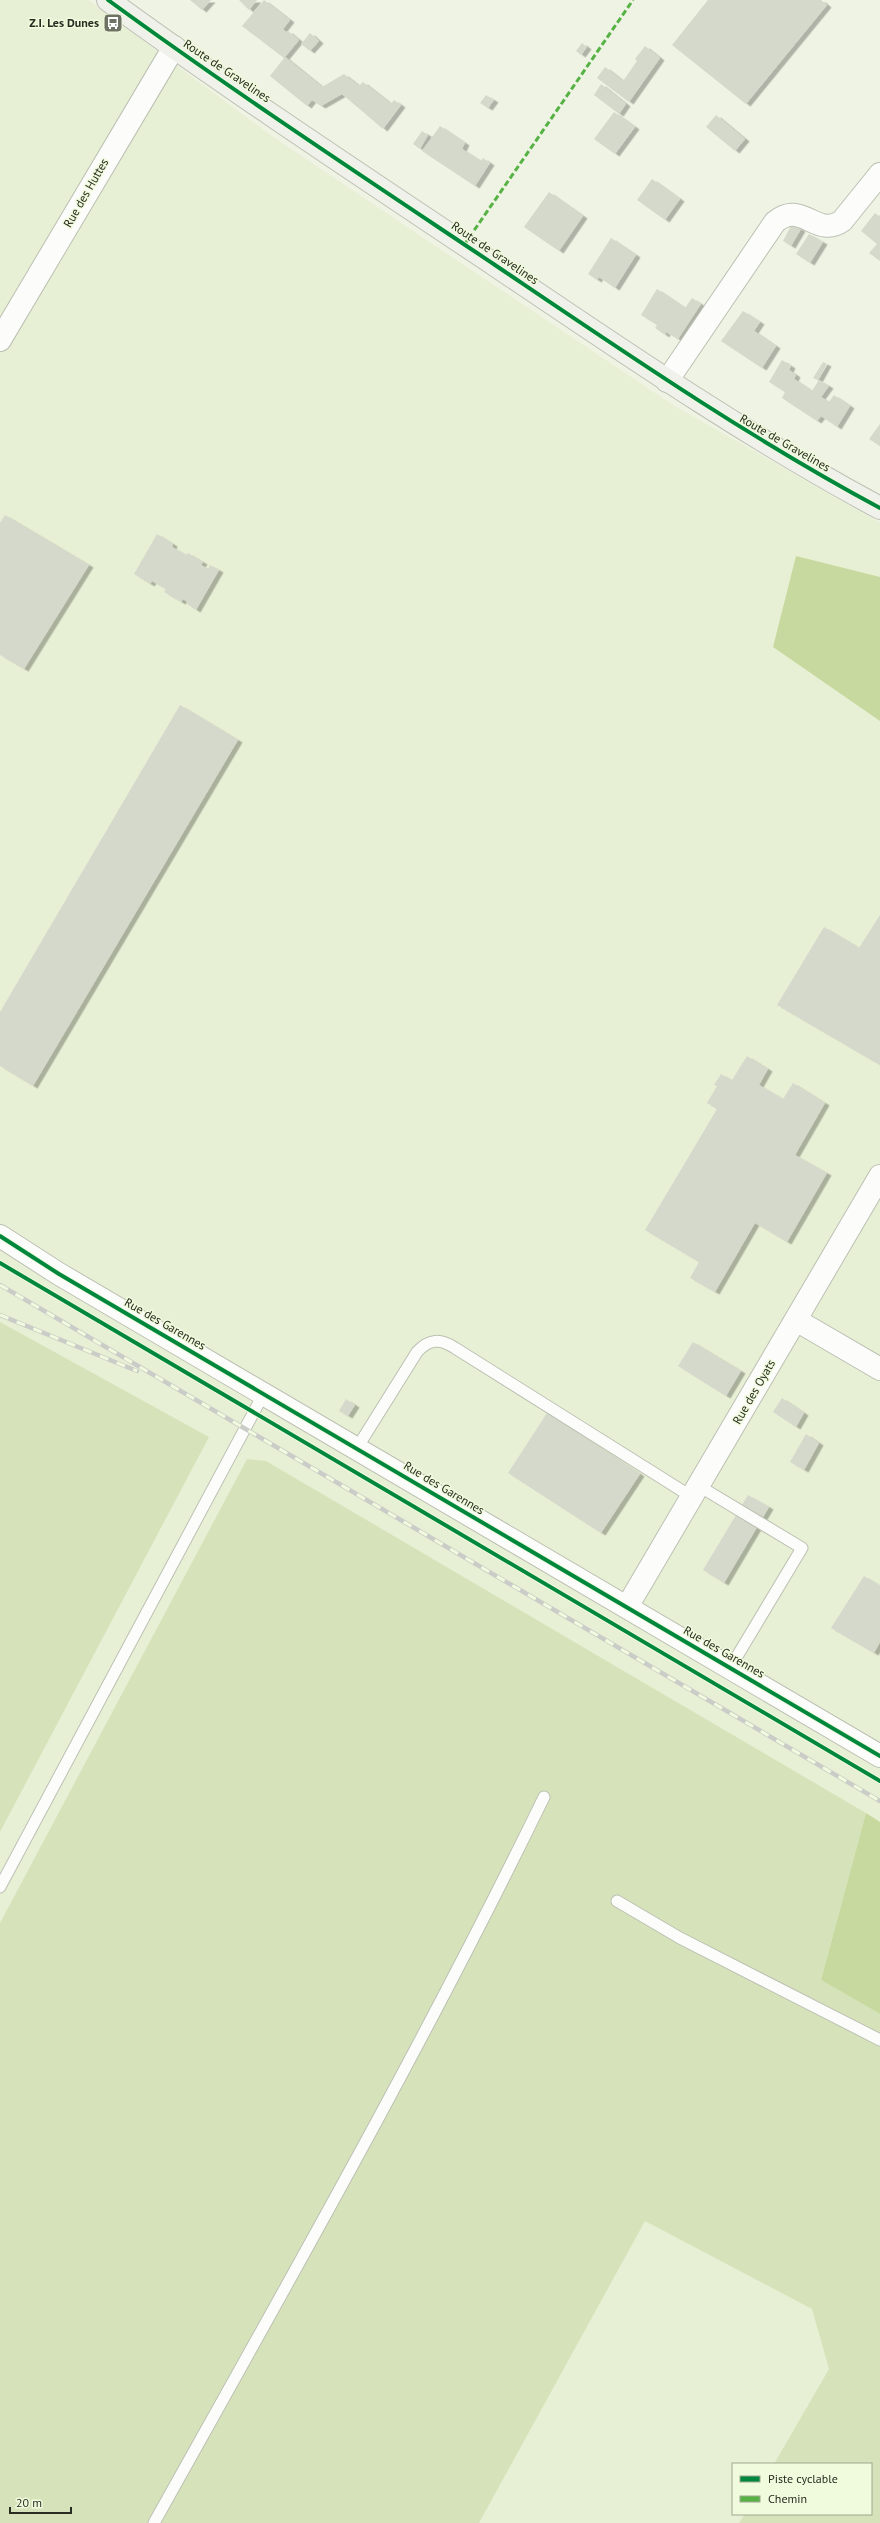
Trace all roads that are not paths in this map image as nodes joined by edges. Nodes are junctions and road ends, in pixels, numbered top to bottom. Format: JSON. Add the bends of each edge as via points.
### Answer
{"nodes":[{"id":1,"x":108,"y":0,"type":"edge"},
{"id":2,"x":174,"y":47,"type":"junction"},
{"id":3,"x":880,"y":174,"type":"edge"},
{"id":4,"x":0,"y":340,"type":"edge"},
{"id":5,"x":667,"y":382,"type":"junction"},
{"id":6,"x":880,"y":508,"type":"edge"},
{"id":7,"x":880,"y":1176,"type":"edge"},
{"id":8,"x":0,"y":1236,"type":"edge"},
{"id":9,"x":796,"y":1320,"type":"junction"},
{"id":10,"x":880,"y":1369,"type":"edge"},
{"id":11,"x":264,"y":1393,"type":"junction"},
{"id":12,"x":357,"y":1448,"type":"junction"},
{"id":13,"x":696,"y":1491,"type":"junction"},
{"id":14,"x":627,"y":1607,"type":"junction"},
{"id":15,"x":730,"y":1668,"type":"junction"},
{"id":16,"x":880,"y":1756,"type":"edge"},
{"id":17,"x":544,"y":1797,"type":"dead end"},
{"id":18,"x":0,"y":1887,"type":"edge"},
{"id":19,"x":617,"y":1901,"type":"dead end"},
{"id":20,"x":880,"y":2040,"type":"edge"},
{"id":21,"x":154,"y":2523,"type":"edge"}],
"edges":[{"from":1,"to":2,"type":"main road","name":"Route de Gravelines"},
{"from":2,"to":4,"type":"street","name":"Rue des Huttes"},
{"from":2,"to":5,"type":"main road","name":"Route de Gravelines"},
{"from":3,"to":5,"type":"street","via":[[836,225],[824,226],[790,213],[775,222]]},
{"from":5,"to":6,"type":"main road","name":"Route de Gravelines","via":[[758,439]]},
{"from":7,"to":9,"type":"street","name":"Rue des Oyats"},
{"from":8,"to":11,"type":"street","name":"Rue des Garennes","via":[[59,1274]]},
{"from":9,"to":10,"type":"street"},
{"from":9,"to":13,"type":"street","name":"Rue des Oyats"},
{"from":11,"to":12,"type":"street","name":"Rue des Garennes"},
{"from":11,"to":18,"type":"lane"},
{"from":12,"to":13,"type":"lane","via":[[417,1352],[428,1342],[440,1341],[446,1342]]},
{"from":12,"to":14,"type":"street","name":"Rue des Garennes"},
{"from":13,"to":14,"type":"street","name":"Rue des Oyats"},
{"from":13,"to":15,"type":"lane","via":[[802,1548]]},
{"from":14,"to":15,"type":"street","name":"Rue des Garennes"},
{"from":15,"to":16,"type":"street","name":"Rue des Garennes"},
{"from":17,"to":21,"type":"lane","via":[[481,1928],[311,2242]]},
{"from":19,"to":20,"type":"lane","via":[[680,1938]]}]}
